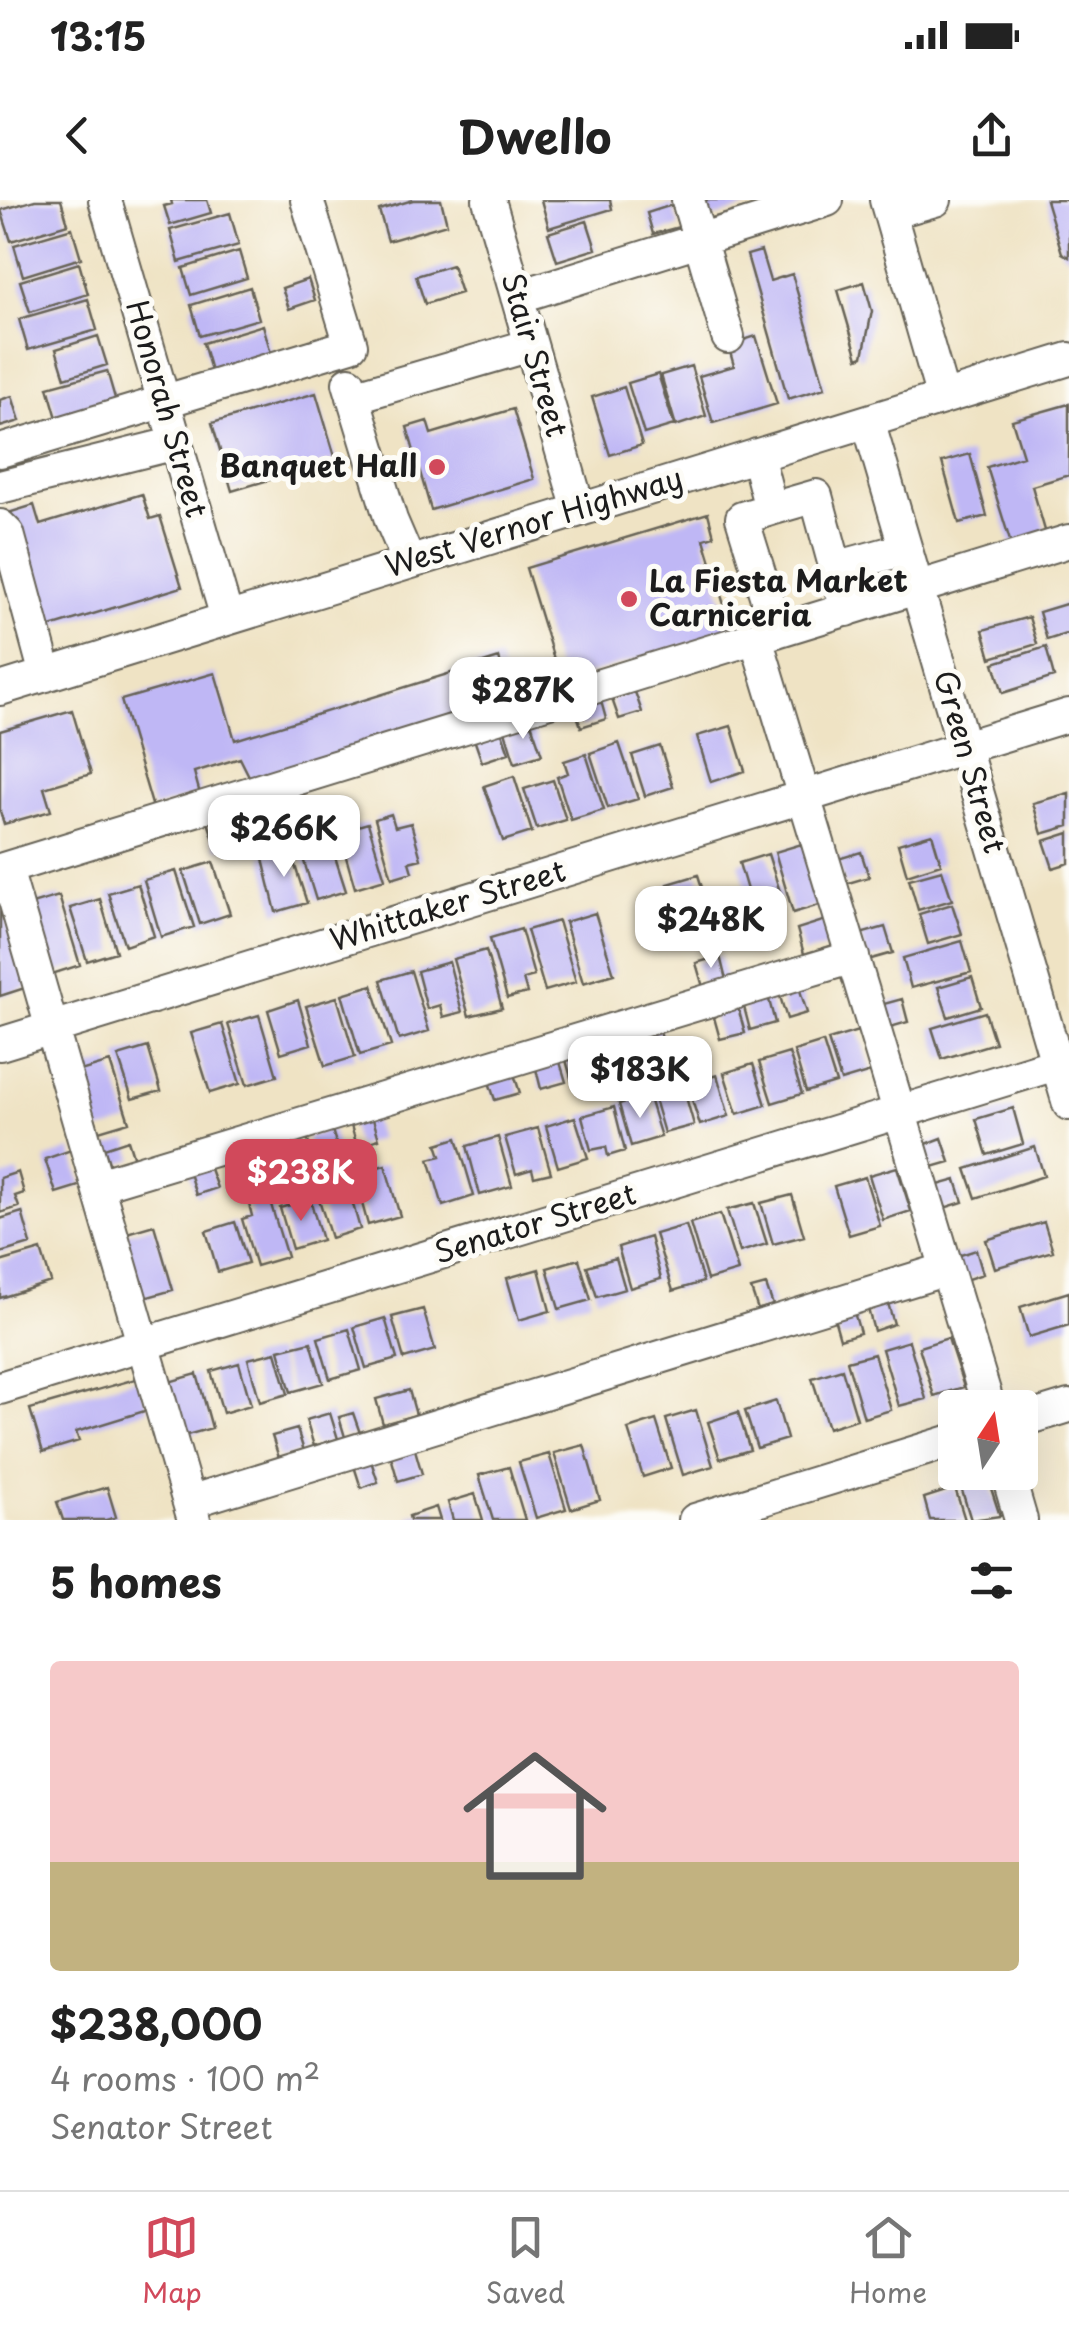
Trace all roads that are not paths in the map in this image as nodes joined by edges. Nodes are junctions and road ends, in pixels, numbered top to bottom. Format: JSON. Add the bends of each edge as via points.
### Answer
{"nodes":[{"id":1,"x":105,"y":200,"type":"edge"},
{"id":2,"x":307,"y":200,"type":"edge"},
{"id":3,"x":489,"y":200,"type":"edge"},
{"id":4,"x":688,"y":200,"type":"edge"},
{"id":5,"x":828,"y":200,"type":"edge"},
{"id":6,"x":935,"y":200,"type":"edge"},
{"id":7,"x":888,"y":207,"type":"edge"},
{"id":8,"x":700,"y":238,"type":"junction"},
{"id":9,"x":517,"y":297,"type":"junction"},
{"id":10,"x":728,"y":337,"type":"dead end"},
{"id":11,"x":531,"y":345,"type":"junction"},
{"id":12,"x":1069,"y":359,"type":"edge"},
{"id":13,"x":944,"y":398,"type":"junction"},
{"id":14,"x":164,"y":403,"type":"junction"},
{"id":15,"x":868,"y":421,"type":"junction"},
{"id":16,"x":176,"y":443,"type":"junction"},
{"id":17,"x":0,"y":452,"type":"edge"},
{"id":18,"x":756,"y":455,"type":"junction"},
{"id":19,"x":0,"y":487,"type":"edge"},
{"id":20,"x":771,"y":509,"type":"junction"},
{"id":21,"x":579,"y":510,"type":"junction"},
{"id":22,"x":0,"y":526,"type":"edge"},
{"id":23,"x":1069,"y":541,"type":"edge"},
{"id":24,"x":906,"y":549,"type":"junction"},
{"id":25,"x":409,"y":562,"type":"junction"},
{"id":26,"x":835,"y":568,"type":"junction"},
{"id":27,"x":917,"y":588,"type":"junction"},
{"id":28,"x":846,"y":610,"type":"junction"},
{"id":29,"x":226,"y":618,"type":"junction"},
{"id":30,"x":766,"y":635,"type":"junction"},
{"id":31,"x":46,"y":674,"type":"junction"},
{"id":32,"x":0,"y":689,"type":"edge"},
{"id":33,"x":1069,"y":715,"type":"edge"},
{"id":34,"x":964,"y":747,"type":"junction"},
{"id":35,"x":804,"y":796,"type":"junction"},
{"id":36,"x":3,"y":870,"type":"edge"},
{"id":37,"x":853,"y":957,"type":"junction"},
{"id":38,"x":51,"y":1028,"type":"junction"},
{"id":39,"x":0,"y":1044,"type":"edge"},
{"id":40,"x":1063,"y":1062,"type":"edge"},
{"id":41,"x":1069,"y":1104,"type":"edge"},
{"id":42,"x":900,"y":1112,"type":"junction"},
{"id":43,"x":98,"y":1186,"type":"junction"},
{"id":44,"x":947,"y":1269,"type":"junction"},
{"id":45,"x":145,"y":1344,"type":"junction"},
{"id":46,"x":0,"y":1388,"type":"edge"},
{"id":47,"x":983,"y":1390,"type":"edge"},
{"id":48,"x":1069,"y":1406,"type":"edge"},
{"id":49,"x":1038,"y":1415,"type":"edge"},
{"id":50,"x":938,"y":1445,"type":"edge"},
{"id":51,"x":1012,"y":1490,"type":"edge"},
{"id":52,"x":192,"y":1511,"type":"edge"},
{"id":53,"x":695,"y":1520,"type":"edge"},
{"id":54,"x":1020,"y":1520,"type":"edge"}],
"edges":[{"from":1,"to":14,"type":"street","name":"Honorah Street"},
{"from":2,"to":14,"type":"street","via":[[351,345]]},
{"from":3,"to":9,"type":"street","name":"Stair Street"},
{"from":4,"to":8,"type":"street"},
{"from":5,"to":8,"type":"street"},
{"from":6,"to":7,"type":"street"},
{"from":7,"to":13,"type":"street"},
{"from":8,"to":9,"type":"street"},
{"from":8,"to":10,"type":"street"},
{"from":9,"to":11,"type":"street","name":"Stair Street"},
{"from":11,"to":21,"type":"street","name":"Stair Street"},
{"from":11,"to":25,"type":"street","via":[[351,390]]},
{"from":12,"to":13,"type":"street","name":"West Vernor Highway"},
{"from":13,"to":15,"type":"street","name":"West Vernor Highway"},
{"from":14,"to":16,"type":"street","name":"Honorah Street"},
{"from":14,"to":17,"type":"street"},
{"from":15,"to":18,"type":"street","name":"West Vernor Highway"},
{"from":15,"to":24,"type":"street","name":"Green Street"},
{"from":16,"to":19,"type":"street"},
{"from":16,"to":29,"type":"street","name":"Honorah Street"},
{"from":18,"to":20,"type":"street"},
{"from":18,"to":21,"type":"street","name":"West Vernor Highway"},
{"from":20,"to":26,"type":"street","via":[[816,496]]},
{"from":20,"to":30,"type":"street","via":[[742,518]]},
{"from":21,"to":25,"type":"street","name":"West Vernor Highway"},
{"from":22,"to":31,"type":"street","via":[[8,534]]},
{"from":23,"to":27,"type":"street"},
{"from":24,"to":26,"type":"street"},
{"from":24,"to":27,"type":"street","name":"Green Street"},
{"from":25,"to":29,"type":"street","name":"West Vernor Highway"},
{"from":26,"to":28,"type":"street"},
{"from":27,"to":28,"type":"street"},
{"from":27,"to":34,"type":"street","name":"Green Street"},
{"from":28,"to":30,"type":"street"},
{"from":29,"to":31,"type":"street","name":"West Vernor Highway"},
{"from":30,"to":35,"type":"street"},
{"from":30,"to":36,"type":"street"},
{"from":31,"to":32,"type":"street","name":"West Vernor Highway"},
{"from":33,"to":34,"type":"street","name":"Whittaker Street"},
{"from":34,"to":35,"type":"street","name":"Whittaker Street"},
{"from":34,"to":40,"type":"street","name":"Green Street"},
{"from":35,"to":37,"type":"street"},
{"from":35,"to":38,"type":"street","name":"Whittaker Street"},
{"from":36,"to":38,"type":"street"},
{"from":37,"to":42,"type":"street"},
{"from":37,"to":43,"type":"street"},
{"from":38,"to":39,"type":"street","name":"Whittaker Street"},
{"from":38,"to":43,"type":"street"},
{"from":40,"to":41,"type":"street","name":"Green Street"},
{"from":40,"to":42,"type":"street","name":"Senator Street"},
{"from":42,"to":44,"type":"street"},
{"from":42,"to":45,"type":"street","name":"Senator Street"},
{"from":43,"to":45,"type":"street"},
{"from":44,"to":47,"type":"street"},
{"from":44,"to":52,"type":"street"},
{"from":45,"to":46,"type":"street","name":"Senator Street"},
{"from":45,"to":52,"type":"street"},
{"from":48,"to":49,"type":"street"},
{"from":50,"to":53,"type":"street"},
{"from":51,"to":54,"type":"street"}]}
